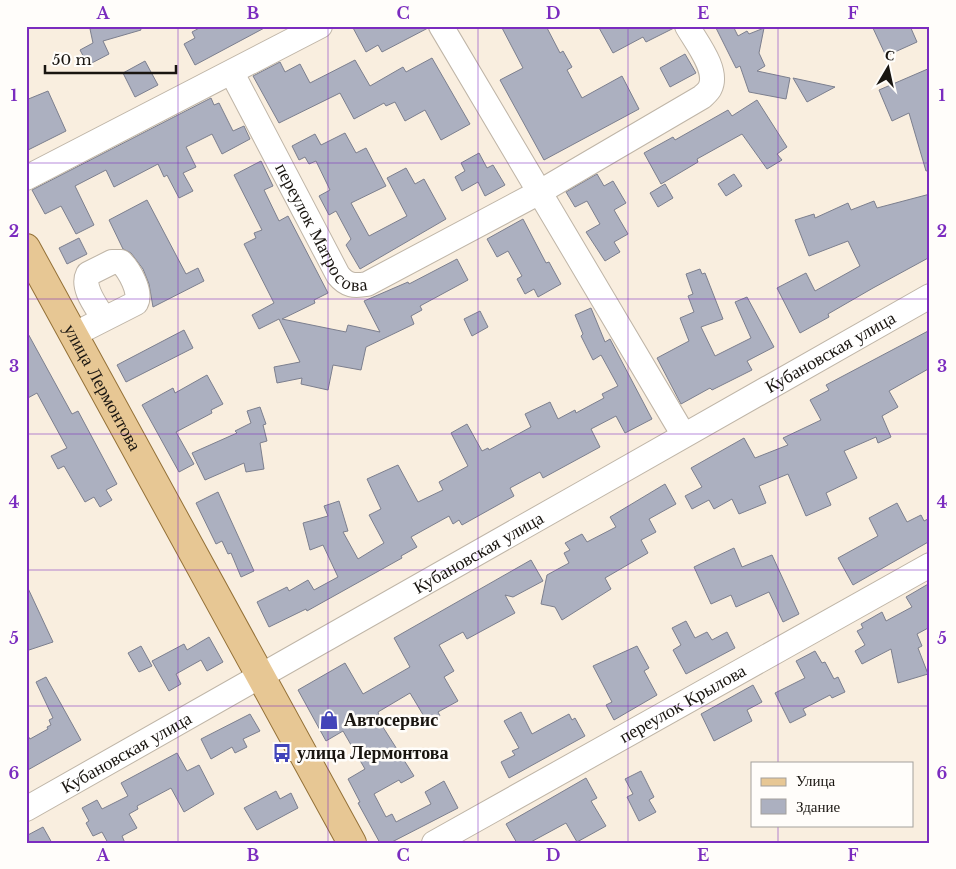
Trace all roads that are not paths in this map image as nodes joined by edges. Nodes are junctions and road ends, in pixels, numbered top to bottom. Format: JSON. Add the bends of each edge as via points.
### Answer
{"nodes":[{"id":1,"x":320,"y":26,"type":"edge"},
{"id":2,"x":441,"y":26,"type":"edge"},
{"id":3,"x":687,"y":26,"type":"edge"},
{"id":4,"x":232,"y":73,"type":"junction"},
{"id":5,"x":26,"y":178,"type":"edge"},
{"id":6,"x":538,"y":193,"type":"junction"},
{"id":7,"x":26,"y":248,"type":"edge"},
{"id":8,"x":930,"y":296,"type":"edge"},
{"id":9,"x":104,"y":319,"type":"dead end"},
{"id":10,"x":73,"y":335,"type":"junction"},
{"id":11,"x":683,"y":434,"type":"junction"},
{"id":12,"x":930,"y":565,"type":"edge"},
{"id":13,"x":262,"y":678,"type":"junction"},
{"id":14,"x":26,"y":809,"type":"edge"},
{"id":15,"x":352,"y":843,"type":"edge"},
{"id":16,"x":434,"y":843,"type":"edge"}],
"edges":[{"from":1,"to":4,"type":"street"},
{"from":2,"to":6,"type":"street"},
{"from":3,"to":6,"type":"street","name":"переулок Матросова","via":[[712,77],[706,93]]},
{"from":4,"to":5,"type":"street"},
{"from":4,"to":6,"type":"street","name":"переулок Матросова","via":[[345,284],[367,284]]},
{"from":6,"to":11,"type":"street"},
{"from":7,"to":10,"type":"main road","name":"улица Лермонтова"},
{"from":8,"to":11,"type":"street","name":"Кубановская улица"},
{"from":9,"to":10,"type":"street"},
{"from":10,"to":13,"type":"main road","name":"улица Лермонтова"},
{"from":11,"to":13,"type":"street","name":"Кубановская улица"},
{"from":12,"to":16,"type":"street","name":"переулок Крылова"},
{"from":13,"to":14,"type":"street","name":"Кубановская улица"},
{"from":13,"to":15,"type":"main road","name":"улица Лермонтова"}]}
